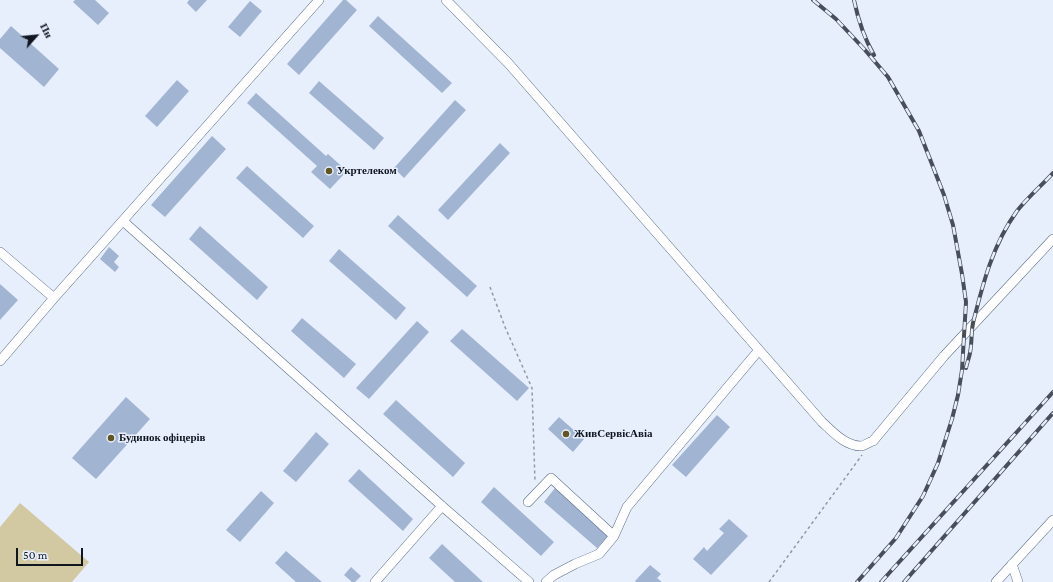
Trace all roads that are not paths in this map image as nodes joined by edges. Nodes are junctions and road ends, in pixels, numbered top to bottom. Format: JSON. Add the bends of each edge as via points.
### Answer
{"nodes":[{"id":1,"x":319,"y":0,"type":"edge"},
{"id":2,"x":446,"y":0,"type":"edge"},
{"id":3,"x":123,"y":220,"type":"junction"},
{"id":4,"x":1053,"y":239,"type":"edge"},
{"id":5,"x":0,"y":252,"type":"edge"},
{"id":6,"x":54,"y":298,"type":"junction"},
{"id":7,"x":759,"y":350,"type":"junction"},
{"id":8,"x":0,"y":361,"type":"edge"},
{"id":9,"x":528,"y":502,"type":"dead end"},
{"id":10,"x":442,"y":506,"type":"junction"},
{"id":11,"x":1053,"y":520,"type":"edge"},
{"id":12,"x":614,"y":536,"type":"junction"},
{"id":13,"x":1012,"y":564,"type":"junction"},
{"id":14,"x":375,"y":582,"type":"edge"},
{"id":15,"x":529,"y":582,"type":"edge"},
{"id":16,"x":546,"y":582,"type":"edge"},
{"id":17,"x":996,"y":582,"type":"edge"},
{"id":18,"x":1018,"y":582,"type":"edge"}],
"edges":[{"from":1,"to":3,"type":"street"},
{"from":2,"to":7,"type":"street","via":[[509,64]]},
{"from":3,"to":6,"type":"street"},
{"from":3,"to":10,"type":"street"},
{"from":4,"to":7,"type":"street","via":[[944,356],[873,441],[862,446],[851,444],[826,426]]},
{"from":5,"to":6,"type":"street"},
{"from":6,"to":8,"type":"street"},
{"from":7,"to":12,"type":"street","via":[[627,507]]},
{"from":9,"to":12,"type":"street","via":[[551,478]]},
{"from":10,"to":14,"type":"street"},
{"from":10,"to":15,"type":"street"},
{"from":11,"to":13,"type":"street"},
{"from":12,"to":16,"type":"street","via":[[599,554],[554,575]]},
{"from":13,"to":17,"type":"street"},
{"from":13,"to":18,"type":"street"}]}
